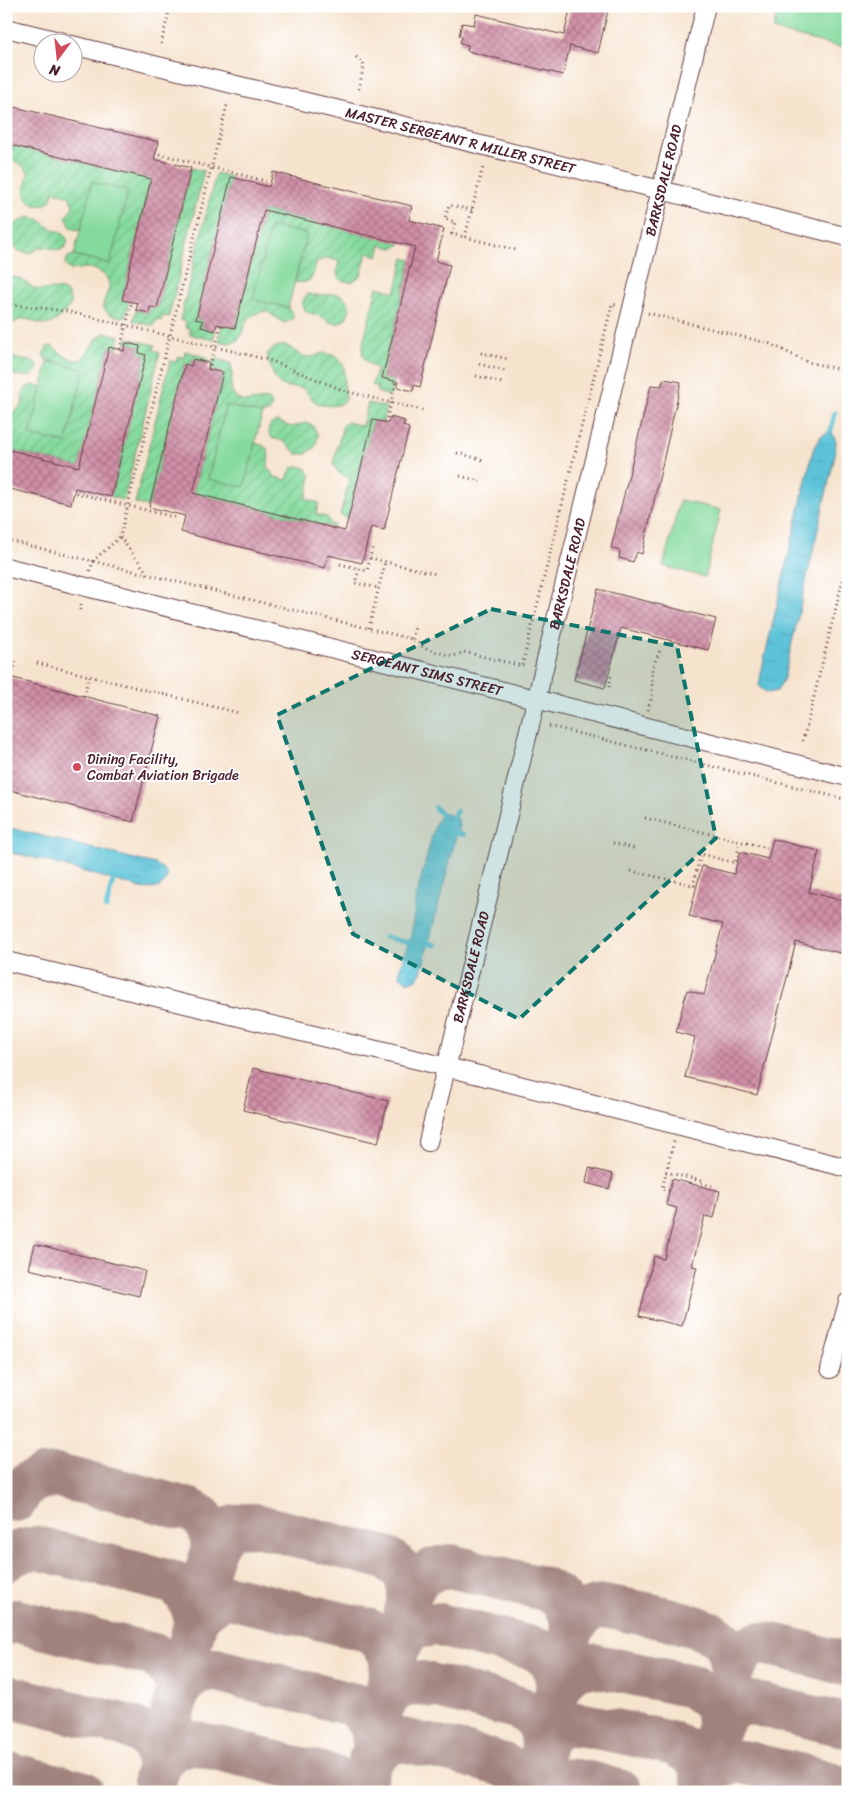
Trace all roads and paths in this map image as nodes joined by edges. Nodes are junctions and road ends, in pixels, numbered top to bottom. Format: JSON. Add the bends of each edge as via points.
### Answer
{"nodes":[{"id":1,"x":706,"y":6,"type":"edge"},
{"id":2,"x":169,"y":11,"type":"dead end"},
{"id":3,"x":6,"y":28,"type":"edge"},
{"id":4,"x":32,"y":34,"type":"edge"},
{"id":5,"x":162,"y":44,"type":"dead end"},
{"id":6,"x":82,"y":47,"type":"edge"},
{"id":7,"x":356,"y":57,"type":"dead end"},
{"id":8,"x":358,"y":92,"type":"dead end"},
{"id":9,"x":227,"y":104,"type":"dead end"},
{"id":10,"x":158,"y":154,"type":"dead end"},
{"id":11,"x":211,"y":167,"type":"junction"},
{"id":12,"x":483,"y":167,"type":"dead end"},
{"id":13,"x":266,"y":181,"type":"dead end"},
{"id":14,"x":661,"y":191,"type":"junction"},
{"id":15,"x":472,"y":210,"type":"junction"},
{"id":16,"x":465,"y":237,"type":"junction"},
{"id":17,"x":848,"y":237,"type":"edge"},
{"id":18,"x":516,"y":250,"type":"dead end"},
{"id":19,"x":132,"y":302,"type":"dead end"},
{"id":20,"x":6,"y":304,"type":"edge"},
{"id":21,"x":632,"y":309,"type":"junction"},
{"id":22,"x":221,"y":324,"type":"dead end"},
{"id":23,"x":126,"y":325,"type":"junction"},
{"id":24,"x":170,"y":336,"type":"junction"},
{"id":25,"x":215,"y":347,"type":"junction"},
{"id":26,"x":120,"y":350,"type":"dead end"},
{"id":27,"x":481,"y":353,"type":"dead end"},
{"id":28,"x":508,"y":360,"type":"dead end"},
{"id":29,"x":478,"y":364,"type":"dead end"},
{"id":30,"x":209,"y":370,"type":"dead end"},
{"id":31,"x":505,"y":371,"type":"dead end"},
{"id":32,"x":848,"y":371,"type":"edge"},
{"id":33,"x":476,"y":376,"type":"dead end"},
{"id":34,"x":396,"y":381,"type":"dead end"},
{"id":35,"x":502,"y":383,"type":"dead end"},
{"id":36,"x":391,"y":403,"type":"junction"},
{"id":37,"x":425,"y":411,"type":"dead end"},
{"id":38,"x":386,"y":423,"type":"dead end"},
{"id":39,"x":457,"y":452,"type":"dead end"},
{"id":40,"x":484,"y":460,"type":"dead end"},
{"id":41,"x":460,"y":476,"type":"dead end"},
{"id":42,"x":480,"y":481,"type":"dead end"},
{"id":43,"x":76,"y":493,"type":"dead end"},
{"id":44,"x":128,"y":506,"type":"junction"},
{"id":45,"x":174,"y":517,"type":"dead end"},
{"id":46,"x":120,"y":537,"type":"junction"},
{"id":47,"x":6,"y":540,"type":"edge"},
{"id":48,"x":373,"y":545,"type":"dead end"},
{"id":49,"x":370,"y":558,"type":"junction"},
{"id":50,"x":848,"y":559,"type":"edge"},
{"id":51,"x":93,"y":561,"type":"junction"},
{"id":52,"x":385,"y":562,"type":"junction"},
{"id":53,"x":340,"y":564,"type":"dead end"},
{"id":54,"x":6,"y":567,"type":"edge"},
{"id":55,"x":359,"y":569,"type":"junction"},
{"id":56,"x":148,"y":574,"type":"junction"},
{"id":57,"x":436,"y":574,"type":"dead end"},
{"id":58,"x":86,"y":587,"type":"junction"},
{"id":59,"x":379,"y":588,"type":"junction"},
{"id":60,"x":80,"y":610,"type":"dead end"},
{"id":61,"x":415,"y":627,"type":"dead end"},
{"id":62,"x":369,"y":628,"type":"junction"},
{"id":63,"x":412,"y":639,"type":"junction"},
{"id":64,"x":661,"y":648,"type":"dead end"},
{"id":65,"x":16,"y":661,"type":"dead end"},
{"id":66,"x":37,"y":663,"type":"dead end"},
{"id":67,"x":90,"y":676,"type":"junction"},
{"id":68,"x":611,"y":676,"type":"dead end"},
{"id":69,"x":12,"y":677,"type":"dead end"},
{"id":70,"x":609,"y":687,"type":"dead end"},
{"id":71,"x":84,"y":696,"type":"dead end"},
{"id":72,"x":537,"y":698,"type":"junction"},
{"id":73,"x":239,"y":713,"type":"dead end"},
{"id":74,"x":549,"y":726,"type":"dead end"},
{"id":75,"x":644,"y":726,"type":"junction"},
{"id":76,"x":803,"y":741,"type":"dead end"},
{"id":77,"x":848,"y":777,"type":"edge"},
{"id":78,"x":848,"y":800,"type":"edge"},
{"id":79,"x":645,"y":818,"type":"dead end"},
{"id":80,"x":740,"y":842,"type":"junction"},
{"id":81,"x":613,"y":843,"type":"dead end"},
{"id":82,"x":767,"y":848,"type":"dead end"},
{"id":83,"x":637,"y":849,"type":"dead end"},
{"id":84,"x":631,"y":871,"type":"dead end"},
{"id":85,"x":6,"y":961,"type":"edge"},
{"id":86,"x":447,"y":1067,"type":"junction"},
{"id":87,"x":678,"y":1126,"type":"junction"},
{"id":88,"x":428,"y":1142,"type":"dead end"},
{"id":89,"x":848,"y":1168,"type":"edge"},
{"id":90,"x":666,"y":1172,"type":"junction"},
{"id":91,"x":712,"y":1186,"type":"dead end"},
{"id":92,"x":669,"y":1191,"type":"dead end"},
{"id":93,"x":848,"y":1302,"type":"edge"},
{"id":94,"x":830,"y":1369,"type":"dead end"}],
"edges":[{"from":1,"to":14,"type":"street","name":"BARKSDALE ROAD"},
{"from":2,"to":5,"type":"path"},
{"from":3,"to":4,"type":"street"},
{"from":6,"to":14,"type":"street","name":"MASTER SERGEANT R MILLER STREET"},
{"from":7,"to":8,"type":"path","via":[[364,66]]},
{"from":9,"to":11,"type":"path"},
{"from":10,"to":11,"type":"path"},
{"from":11,"to":13,"type":"path"},
{"from":11,"to":24,"type":"path"},
{"from":12,"to":15,"type":"path"},
{"from":14,"to":17,"type":"street","name":"MASTER SERGEANT R MILLER STREET"},
{"from":14,"to":21,"type":"street","name":"BARKSDALE ROAD"},
{"from":15,"to":16,"type":"path"},
{"from":15,"to":16,"type":"path","via":[[449,204],[445,219],[455,222],[452,234]]},
{"from":16,"to":18,"type":"path"},
{"from":19,"to":23,"type":"path"},
{"from":20,"to":23,"type":"path","via":[[66,311]]},
{"from":21,"to":32,"type":"path","via":[[771,344],[807,362]]},
{"from":21,"to":63,"type":"path","via":[[612,304],[522,666],[464,652],[454,656],[428,650]]},
{"from":21,"to":72,"type":"street","name":"BARKSDALE ROAD"},
{"from":22,"to":25,"type":"path"},
{"from":23,"to":24,"type":"path"},
{"from":23,"to":26,"type":"path"},
{"from":24,"to":25,"type":"path"},
{"from":24,"to":44,"type":"path"},
{"from":25,"to":30,"type":"path"},
{"from":25,"to":36,"type":"path","via":[[269,360],[345,391]]},
{"from":27,"to":28,"type":"path"},
{"from":29,"to":31,"type":"path"},
{"from":33,"to":35,"type":"path"},
{"from":34,"to":36,"type":"path"},
{"from":36,"to":37,"type":"path"},
{"from":36,"to":38,"type":"path"},
{"from":39,"to":40,"type":"path"},
{"from":41,"to":42,"type":"path"},
{"from":43,"to":44,"type":"path"},
{"from":44,"to":45,"type":"path"},
{"from":44,"to":46,"type":"path"},
{"from":46,"to":51,"type":"path"},
{"from":46,"to":56,"type":"path"},
{"from":47,"to":51,"type":"path"},
{"from":48,"to":49,"type":"path"},
{"from":49,"to":52,"type":"path"},
{"from":49,"to":55,"type":"path","via":[[367,571]]},
{"from":50,"to":76,"type":"path"},
{"from":51,"to":56,"type":"path"},
{"from":51,"to":58,"type":"path"},
{"from":52,"to":57,"type":"path"},
{"from":52,"to":59,"type":"path"},
{"from":53,"to":55,"type":"path"},
{"from":54,"to":58,"type":"street","name":"SERGEANT SIMS STREET"},
{"from":55,"to":59,"type":"path","via":[[355,583]]},
{"from":56,"to":62,"type":"path"},
{"from":58,"to":60,"type":"path"},
{"from":58,"to":72,"type":"street","name":"SERGEANT SIMS STREET"},
{"from":59,"to":62,"type":"path"},
{"from":61,"to":63,"type":"path"},
{"from":62,"to":63,"type":"path"},
{"from":64,"to":75,"type":"path","via":[[652,669],[652,696]]},
{"from":65,"to":69,"type":"path"},
{"from":66,"to":67,"type":"path"},
{"from":67,"to":71,"type":"path"},
{"from":67,"to":73,"type":"path"},
{"from":68,"to":70,"type":"path"},
{"from":72,"to":75,"type":"street","name":"SERGEANT SIMS STREET"},
{"from":72,"to":86,"type":"street","name":"BARKSDALE ROAD"},
{"from":74,"to":78,"type":"path"},
{"from":75,"to":77,"type":"street","name":"SERGEANT SIMS STREET"},
{"from":79,"to":80,"type":"path"},
{"from":80,"to":82,"type":"path"},
{"from":80,"to":84,"type":"path","via":[[735,863],[701,854],[695,886]]},
{"from":81,"to":83,"type":"path"},
{"from":85,"to":86,"type":"street"},
{"from":86,"to":87,"type":"street"},
{"from":86,"to":88,"type":"street","name":"BARKSDALE ROAD"},
{"from":87,"to":89,"type":"street"},
{"from":87,"to":90,"type":"path"},
{"from":90,"to":91,"type":"path"},
{"from":90,"to":92,"type":"path","via":[[662,1189]]},
{"from":93,"to":94,"type":"street"}]}
